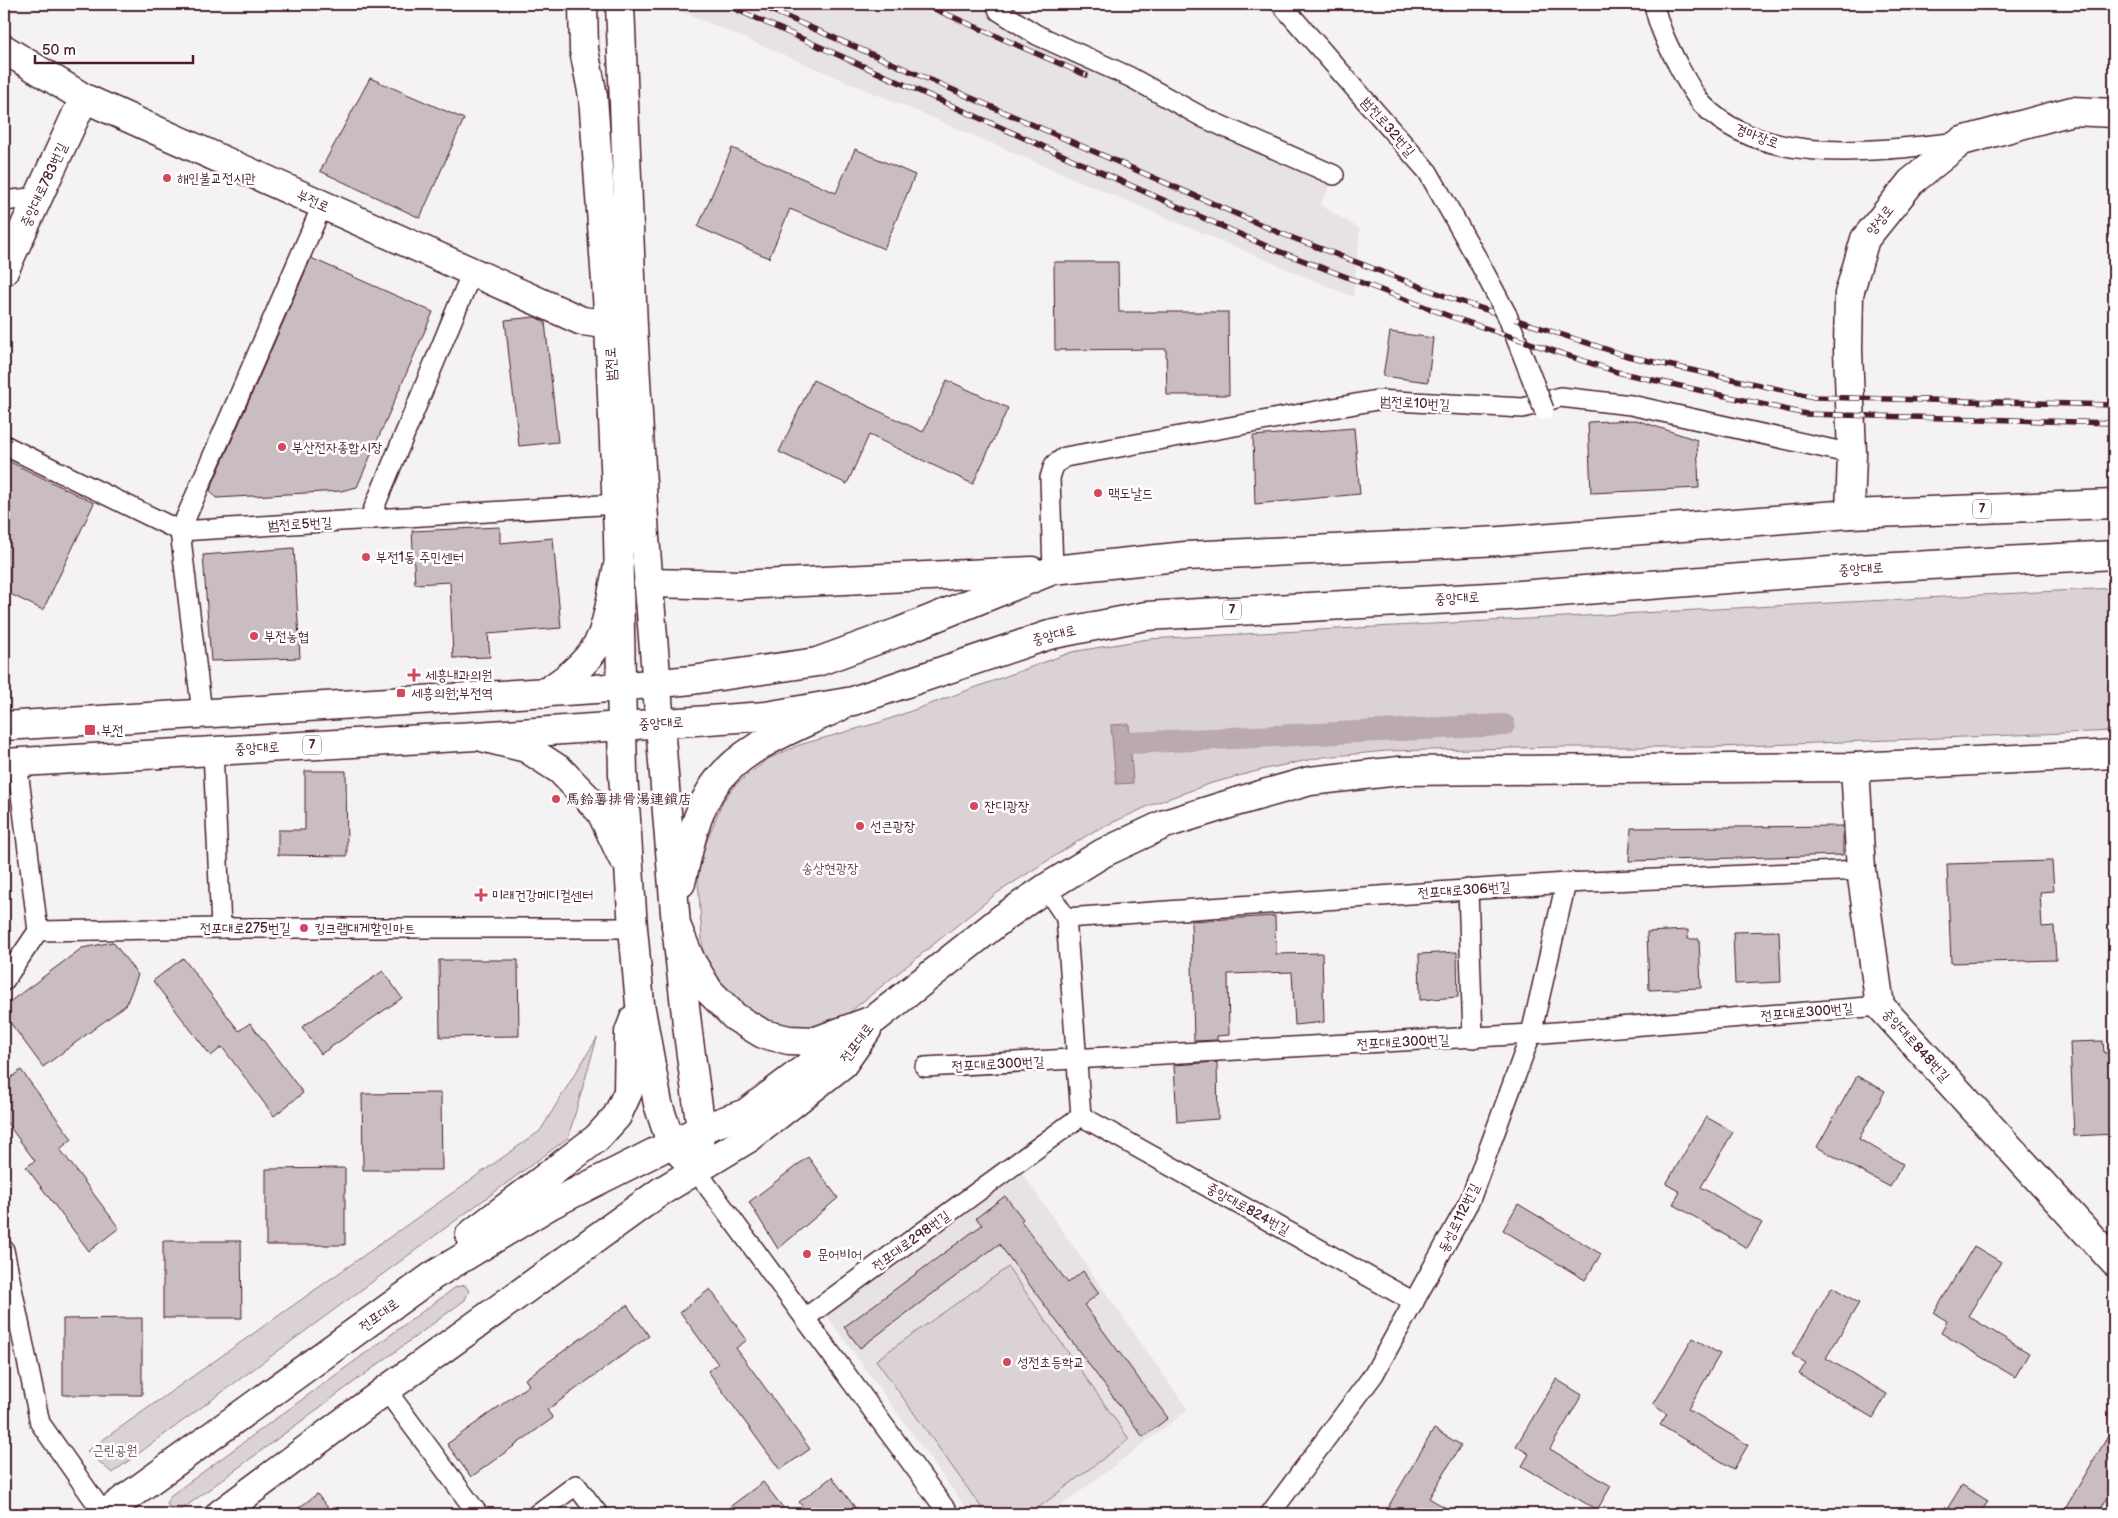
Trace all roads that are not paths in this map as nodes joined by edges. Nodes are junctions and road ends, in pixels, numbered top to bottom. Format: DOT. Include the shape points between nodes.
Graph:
graph roads {
  1 [pos="582,4"];
  2 [pos="620,4"];
  3 [pos="996,4"];
  4 [pos="1281,4"];
  5 [pos="1654,4"];
  6 [pos="4,49"];
  7 [pos="84,98"];
  8 [pos="2114,113"];
  9 [pos="1962,142"];
  10 [pos="1334,175"];
  11 [pos="38,197"];
  12 [pos="4,200"];
  13 [pos="322,206"];
  14 [pos="4,271"];
  15 [pos="472,272"];
  16 [pos="621,326"];
  17 [pos="1544,410"];
  18 [pos="4,445"];
  19 [pos="1852,454"];
  20 [pos="616,504"];
  21 [pos="2114,504"];
  22 [pos="1850,514"];
  23 [pos="369,520"];
  24 [pos="180,531"];
  25 [pos="2114,555"];
  26 [pos="619,562"];
  27 [pos="1053,570"];
  28 [pos="648,583"];
  29 [pos="658,683"];
  30 [pos="620,686"];
  31 [pos="545,693"];
  32 [pos="853,701"];
  33 [pos="202,713"];
  34 [pos="661,723"];
  35 [pos="4,726"];
  36 [pos="621,726"];
  37 [pos="476,736"];
  38 [pos="213,750"];
  39 [pos="2114,754"];
  40 [pos="10,762"];
  41 [pos="1855,767"];
  42 [pos="1861,870"];
  43 [pos="630,876"];
  44 [pos="1566,883"];
  45 [pos="1046,888"];
  46 [pos="1468,890"];
  47 [pos="676,915"];
  48 [pos="1066,918"];
  49 [pos="221,928"];
  50 [pos="633,928"];
  51 [pos="38,931"];
  52 [pos="4,981"];
  53 [pos="640,1004"];
  54 [pos="1880,1006"];
  55 [pos="875,1019"];
  56 [pos="1531,1034"];
  57 [pos="1473,1038"];
  58 [pos="1077,1060"];
  59 [pos="924,1067"];
  60 [pos="1081,1116"];
  61 [pos="701,1129"];
  62 [pos="671,1143"];
  63 [pos="695,1170"];
  64 [pos="4,1250"];
  65 [pos="2114,1262"];
  66 [pos="434,1275"];
  67 [pos="1414,1302"];
  68 [pos="805,1318"];
  69 [pos="386,1390"];
  70 [pos="104,1514"];
  71 [pos="220,1514"];
  72 [pos="478,1514"];
  73 [pos="537,1514"];
  74 [pos="598,1514"];
  75 [pos="949,1514"];
  76 [pos="1270,1514"];
  1 -- 16 [label="main road, 범전로" via="584,50 593,96"];
  2 -- 16 [label="main road, 범전로"];
  3 -- 10 [label="street" via="999,11 1037,35 1130,77 1204,118"];
  4 -- 17 [label="street, 범전로32번길, bridge" via="1428,172 1507,315"];
  5 -- 9 [label="street, 경마장로" via="1667,45 1696,96 1722,121 1746,133 1772,144 1806,149 1867,151"];
  6 -- 7 [label="main road, 부전로"];
  7 -- 11 [label="main road, 중앙대로783번길"];
  7 -- 13 [label="main road, 부전로"];
  8 -- 9 [label="main road, 양성로" via="2072,111"];
  9 -- 19 [label="main road, 양성로" via="1912,182 1865,239 1849,294"];
  11 -- 12 [label="street"];
  11 -- 14 [label="main road, 중앙대로783번길"];
  13 -- 15 [label="main road, 부전로"];
  13 -- 24 [label="street"];
  15 -- 16 [label="main road, 부전로" via="582,321"];
  15 -- 23 [label="street"];
  16 -- 20 [label="main road, 범전로"];
  16 -- 28 [label="main road, 범전로"];
  18 -- 24 [label="street, 범전로5번길"];
  19 -- 22 [label="main road, 양성로"];
  19 -- 27 [label="street, 범전로10번길" via="1631,405 1560,397 1523,408 1377,400 1065,456 1054,466 1050,478"];
  20 -- 23 [label="street, 범전로5번길"];
  20 -- 26 [label="main road, 범전로"];
  21 -- 22 [label="main road, 7"];
  22 -- 27 [label="main road, 7" via="1500,541 1186,556"];
  23 -- 24 [label="street, 범전로5번길"];
  24 -- 33 [label="street"];
  25 -- 32 [label="main road, 중앙대로 / 7" via="1847,570 1507,596 1146,616 1048,635"];
  26 -- 30 [label="main road, 범전로"];
  26 -- 31 [label="main road" via="601,636 586,660"];
  27 -- 28 [label="main road" via="740,585"];
  27 -- 29 [label="main road, 7" via="817,662"];
  28 -- 29 [label="main road, 범전로"];
  29 -- 30 [label="main road, 7"];
  29 -- 34 [label="main road, 범전로"];
  30 -- 31 [label="main road, 7"];
  30 -- 36 [label="main road, 범전로"];
  31 -- 33 [label="main road, 7"];
  32 -- 34 [label="main road, 중앙대로 / 7" via="766,716"];
  32 -- 47 [label="main road" via="756,746 710,791 698,819"];
  33 -- 35 [label="main road, 7"];
  34 -- 36 [label="main road, 중앙대로 / 7"];
  34 -- 47 [label="main road"];
  36 -- 37 [label="main road, 중앙대로 / 7"];
  36 -- 43 [label="main road"];
  37 -- 38 [label="main road, 중앙대로 / 7"];
  37 -- 43 [label="main road" via="526,748 560,770 601,812"];
  38 -- 40 [label="main road, 중앙대로 / 7"];
  38 -- 49 [label="street"];
  39 -- 41 [label="main road"];
  40 -- 51 [label="street"];
  41 -- 42 [label="main road, 중앙대로848번길"];
  41 -- 45 [label="main road" via="1399,770 1310,781 1165,824 1103,853"];
  42 -- 44 [label="street, 전포대로306번길"];
  42 -- 54 [label="main road, 중앙대로848번길"];
  43 -- 50 [label="main road"];
  44 -- 46 [label="street, 전포대로306번길"];
  44 -- 56 [label="street, 동성로112번길"];
  45 -- 48 [label="street"];
  45 -- 55 [label="main road" via="1004,917"];
  46 -- 48 [label="street, 전포대로306번길"];
  46 -- 57 [label="street"];
  47 -- 55 [label="main road" via="692,961 709,991 736,1017 763,1034 789,1040 816,1041"];
  47 -- 61 [label="main road"];
  48 -- 58 [label="street"];
  49 -- 50 [label="street, 전포대로275번길"];
  49 -- 51 [label="street, 전포대로275번길"];
  50 -- 53 [label="main road"];
  51 -- 52 [label="street"];
  53 -- 62 [label="main road" via="658,1104"];
  53 -- 66 [label="main road" via="629,1032 628,1092 617,1116 597,1138 471,1234"];
  54 -- 56 [label="street, 전포대로300번길"];
  54 -- 65 [label="main road, 중앙대로848번길"];
  55 -- 61 [label="main road, 전포대로" via="833,1046 746,1113"];
  55 -- 63 [label="main road, 전포대로" via="843,1064 749,1138"];
  56 -- 57 [label="street, 전포대로300번길"];
  56 -- 67 [label="street, 동성로112번길" via="1470,1200"];
  57 -- 58 [label="street, 전포대로300번길"];
  58 -- 59 [label="street, 전포대로300번길"];
  58 -- 60 [label="street"];
  60 -- 67 [label="street, 중앙대로824번길"];
  60 -- 68 [label="street, 전포대로298번길"];
  61 -- 62 [label="main road, 전포대로"];
  61 -- 63 [label="main road"];
  62 -- 63 [label="main road"];
  62 -- 66 [label="main road, 전포대로" via="550,1204"];
  63 -- 68 [label="street"];
  63 -- 69 [label="main road, 전포대로"];
  64 -- 70 [label="street" via="40,1423"];
  66 -- 70 [label="main road, 전포대로"];
  67 -- 76 [label="street, 동성로112번길" via="1374,1374"];
  68 -- 75 [label="street"];
  69 -- 71 [label="main road, 전포대로"];
  69 -- 72 [label="street"];
  73 -- 74 [label="street" via="576,1485"];
}
